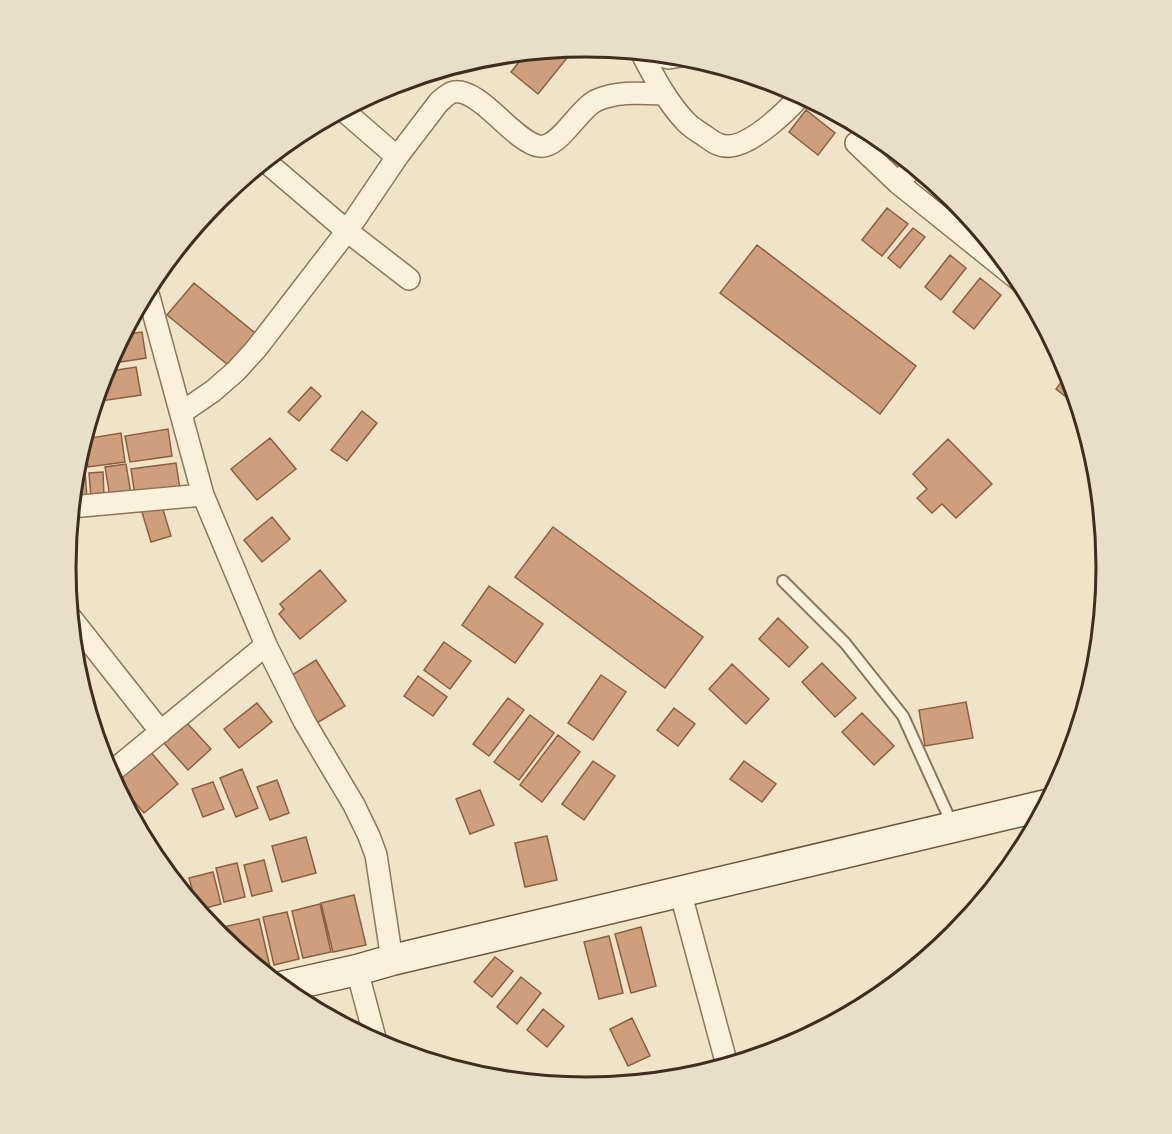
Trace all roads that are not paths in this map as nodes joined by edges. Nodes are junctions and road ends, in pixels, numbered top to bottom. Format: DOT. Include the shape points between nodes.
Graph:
graph roads {
  1 [pos="645,60"];
  2 [pos="663,94"];
  3 [pos="795,102"];
  4 [pos="349,116"];
  5 [pos="856,143"];
  6 [pos="397,157"];
  7 [pos="271,167"];
  8 [pos="908,172"];
  9 [pos="898,183"];
  10 [pos="347,231"];
  11 [pos="992,259"];
  12 [pos="409,279"];
  13 [pos="151,301"];
  14 [pos="181,413"];
  15 [pos="203,495"];
  16 [pos="79,506"];
  17 [pos="783,580"];
  18 [pos="80,630"];
  19 [pos="266,645"];
  20 [pos="161,732"];
  21 [pos="117,767"];
  22 [pos="1036,807"];
  23 [pos="953,826"];
  24 [pos="680,891"];
  25 [pos="392,960"];
  26 [pos="357,970"];
  27 [pos="293,984"];
  28 [pos="373,1030"];
  29 [pos="726,1058"];
  1 -- 2 [label="street"];
  2 -- 3 [label="street" via="687,123 717,144 731,146 764,129"];
  2 -- 6 [label="street" via="630,93 601,99 583,110 551,144 537,146 483,104 453,92 439,102"];
  4 -- 6 [label="street"];
  5 -- 9 [label="street"];
  6 -- 10 [label="street"];
  7 -- 10 [label="street"];
  8 -- 9 [label="street"];
  9 -- 11 [label="street"];
  10 -- 12 [label="street"];
  10 -- 14 [label="street" via="236,371"];
  13 -- 14 [label="street"];
  14 -- 15 [label="street"];
  15 -- 16 [label="street"];
  15 -- 19 [label="street"];
  17 -- 23 [label="lane" via="845,643 903,716"];
  18 -- 20 [label="street"];
  19 -- 20 [label="street"];
  19 -- 25 [label="street" via="369,836 376,855"];
  20 -- 21 [label="street"];
  22 -- 23 [label="street"];
  23 -- 24 [label="street"];
  24 -- 25 [label="street"];
  24 -- 29 [label="street"];
  25 -- 26 [label="street"];
  26 -- 27 [label="street"];
  26 -- 28 [label="street"];
}
